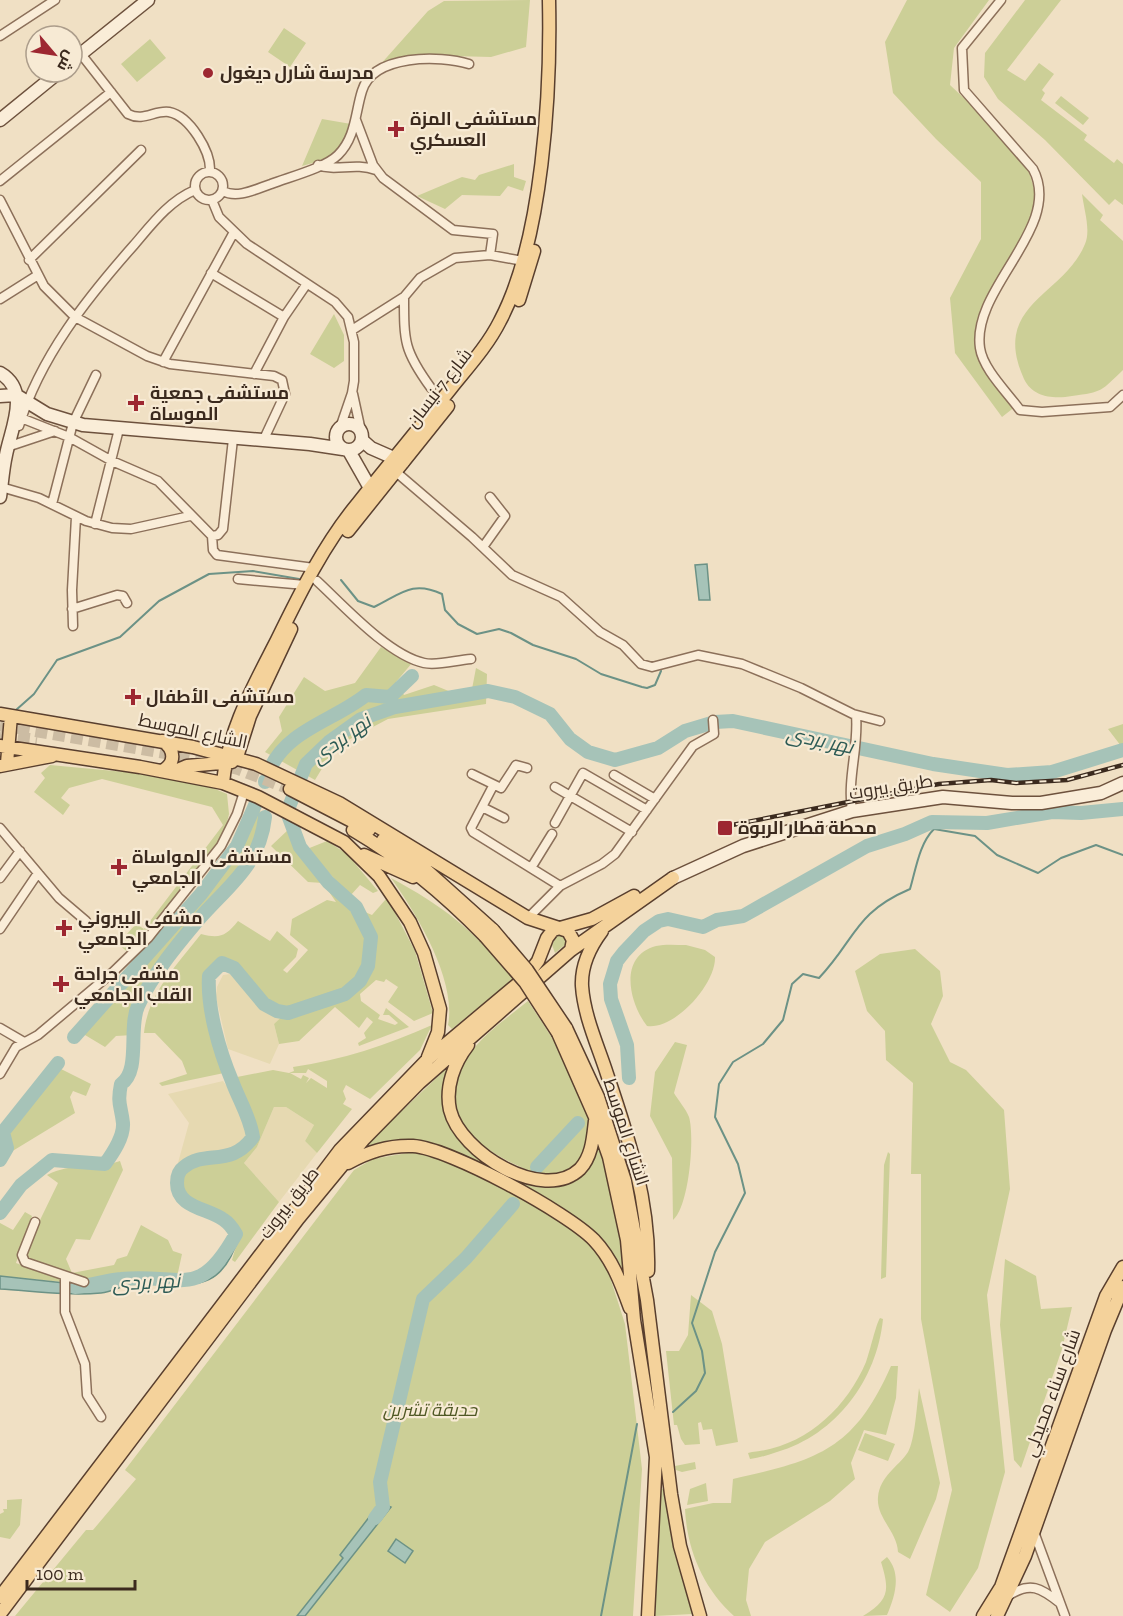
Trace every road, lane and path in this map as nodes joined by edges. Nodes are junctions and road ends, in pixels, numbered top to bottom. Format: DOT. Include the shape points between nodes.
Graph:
graph roads {
  1 [pos="55,0"];
  2 [pos="148,0"];
  3 [pos="549,0"];
  4 [pos="557,0"];
  5 [pos="1000,0"];
  6 [pos="44,3"];
  7 [pos="0,36"];
  8 [pos="84,51"];
  9 [pos="469,64"];
  10 [pos="84,65"];
  11 [pos="44,84"];
  12 [pos="111,92"];
  13 [pos="1,117"];
  14 [pos="356,120"];
  15 [pos="141,150"];
  16 [pos="318,165"];
  17 [pos="376,170"];
  18 [pos="210,171"];
  19 [pos="0,181"];
  20 [pos="195,190"];
  21 [pos="222,192"];
  22 [pos="0,200"];
  23 [pos="212,200"];
  24 [pos="234,232"];
  25 [pos="490,255"];
  26 [pos="28,260"];
  27 [pos="523,261"];
  28 [pos="211,273"];
  29 [pos="38,275"];
  30 [pos="306,285"];
  31 [pos="404,297"];
  32 [pos="0,298"];
  33 [pos="75,317"];
  34 [pos="284,317"];
  35 [pos="352,330"];
  36 [pos="163,362"];
  37 [pos="0,373"];
  38 [pos="254,374"];
  39 [pos="96,375"];
  40 [pos="431,388"];
  41 [pos="352,393"];
  42 [pos="1123,395"];
  43 [pos="0,396"];
  44 [pos="21,398"];
  45 [pos="21,418"];
  46 [pos="73,423"];
  47 [pos="119,429"];
  48 [pos="339,429"];
  49 [pos="55,431"];
  50 [pos="362,436"];
  51 [pos="69,437"];
  52 [pos="233,439"];
  53 [pos="263,441"];
  54 [pos="310,444"];
  55 [pos="13,445"];
  56 [pos="346,450"];
  57 [pos="112,461"];
  58 [pos="399,464"];
  59 [pos="3,472"];
  60 [pos="373,491"];
  61 [pos="1,492"];
  62 [pos="490,497"];
  63 [pos="52,504"];
  64 [pos="190,516"];
  65 [pos="76,517"];
  66 [pos="94,524"];
  67 [pos="212,536"];
  68 [pos="483,547"];
  69 [pos="312,578"];
  70 [pos="238,579"];
  71 [pos="127,603"];
  72 [pos="72,609"];
  73 [pos="74,626"];
  74 [pos="471,659"];
  75 [pos="5,715"];
  76 [pos="856,715"];
  77 [pos="712,720"];
  78 [pos="880,721"];
  79 [pos="163,741"];
  80 [pos="4,746"];
  81 [pos="63,755"];
  82 [pos="230,758"];
  83 [pos="3,765"];
  84 [pos="527,768"];
  85 [pos="167,772"];
  86 [pos="472,774"];
  87 [pos="614,775"];
  88 [pos="223,783"];
  89 [pos="1123,783"];
  90 [pos="493,786"];
  91 [pos="555,787"];
  92 [pos="244,792"];
  93 [pos="570,795"];
  94 [pos="655,800"];
  95 [pos="482,807"];
  96 [pos="647,810"];
  97 [pos="852,811"];
  98 [pos="504,818"];
  99 [pos="555,823"];
  100 [pos="0,828"];
  101 [pos="632,832"];
  102 [pos="552,834"];
  103 [pos="396,843"];
  104 [pos="354,850"];
  105 [pos="20,851"];
  106 [pos="531,868"];
  107 [pos="38,873"];
  108 [pos="0,878"];
  109 [pos="673,878"];
  110 [pos="430,885"];
  111 [pos="560,886"];
  112 [pos="528,918"];
  113 [pos="86,921"];
  114 [pos="607,923"];
  115 [pos="557,928"];
  116 [pos="0,929"];
  117 [pos="489,933"];
  118 [pos="571,950"];
  119 [pos="484,1024"];
  120 [pos="0,1028"];
  121 [pos="562,1031"];
  122 [pos="24,1042"];
  123 [pos="428,1059"];
  124 [pos="0,1074"];
  125 [pos="595,1117"];
  126 [pos="339,1168"];
  127 [pos="34,1222"];
  128 [pos="1123,1267"];
  129 [pos="65,1276"];
  130 [pos="84,1282"];
  131 [pos="1123,1287"];
  132 [pos="647,1299"];
  133 [pos="634,1320"];
  134 [pos="101,1417"];
  135 [pos="1034,1532"];
  136 [pos="695,1592"];
  137 [pos="1008,1596"];
  138 [pos="0,1597"];
  139 [pos="1061,1603"];
  140 [pos="0,1614"];
  141 [pos="648,1616"];
  142 [pos="700,1616"];
  143 [pos="710,1616"];
  144 [pos="983,1616"];
  145 [pos="997,1616"];
  146 [pos="1065,1616"];
  1 -- 6 [label="street"];
  2 -- 8 [label="street"];
  3 -- 27 [label="main road, شارع 7 نيسان" via="545,114"];
  4 -- 58 [label="main road, شارع 7 نيسان" via="554,115 530,270 498,339"];
  5 -- 42 [label="street" via="962,48 964,90 1041,183 1040,203 981,324 983,358 1020,410 1110,407"];
  6 -- 7 [label="street"];
  9 -- 14 [label="street" via="420,58 383,69 364,86"];
  10 -- 12 [label="street"];
  11 -- 13 [label="street"];
  12 -- 18 [label="street" via="136,117 166,112 178,117 203,143"];
  12 -- 19 [label="street"];
  14 -- 16 [label="street" via="344,148 334,159"];
  14 -- 17 [label="street"];
  15 -- 26 [label="street"];
  16 -- 17 [label="street" via="355,165"];
  16 -- 21 [label="street" via="238,194"];
  17 -- 25 [label="street" via="453,230 493,234"];
  18 -- 20 [label="street" via="198,177"];
  18 -- 21 [label="street" via="223,180"];
  20 -- 23 [label="street" via="203,199"];
  20 -- 33 [label="street" via="169,206"];
  21 -- 23 [label="street"];
  22 -- 26 [label="street"];
  23 -- 24 [label="street" via="219,217"];
  24 -- 28 [label="street"];
  24 -- 30 [label="street"];
  25 -- 27 [label="street"];
  25 -- 31 [label="street" via="455,258 420,278"];
  26 -- 29 [label="street"];
  27 -- 58 [label="main road, شارع 7 نيسان" via="512,296 493,334"];
  28 -- 34 [label="street"];
  28 -- 36 [label="street"];
  29 -- 32 [label="street"];
  29 -- 33 [label="street" via="52,296"];
  30 -- 34 [label="street"];
  30 -- 35 [label="street" via="340,306"];
  31 -- 35 [label="street"];
  31 -- 40 [label="street" via="407,352"];
  33 -- 36 [label="street"];
  33 -- 44 [label="street"];
  34 -- 38 [label="street"];
  35 -- 41 [label="street"];
  36 -- 38 [label="street" via="184,368"];
  37 -- 44 [label="street"];
  38 -- 53 [label="street" via="277,376 286,388"];
  39 -- 46 [label="street"];
  41 -- 48 [label="street"];
  41 -- 50 [label="street"];
  43 -- 44 [label="street"];
  44 -- 45 [label="street"];
  44 -- 46 [label="street" via="47,414"];
  44 -- 59 [label="street"];
  45 -- 49 [label="street"];
  45 -- 55 [label="street"];
  46 -- 47 [label="street"];
  46 -- 51 [label="street"];
  47 -- 52 [label="street"];
  47 -- 57 [label="street"];
  48 -- 50 [label="street" via="351,424"];
  48 -- 54 [label="street"];
  48 -- 56 [label="street" via="336,441"];
  49 -- 51 [label="street"];
  49 -- 55 [label="street"];
  50 -- 56 [label="street" via="358,448"];
  50 -- 58 [label="street" via="371,448"];
  51 -- 57 [label="street"];
  51 -- 63 [label="street"];
  52 -- 53 [label="street"];
  52 -- 67 [label="street" via="223,529"];
  53 -- 54 [label="street"];
  54 -- 56 [label="street"];
  55 -- 59 [label="street"];
  56 -- 60 [label="street"];
  57 -- 64 [label="street" via="163,484"];
  57 -- 66 [label="street"];
  58 -- 60 [label="main road, شارع 7 نيسان"];
  58 -- 68 [label="street"];
  59 -- 61 [label="street"];
  60 -- 69 [label="main road, شارع 7 نيسان" via="342,524"];
  61 -- 63 [label="street"];
  62 -- 68 [label="street" via="505,516"];
  63 -- 65 [label="street"];
  64 -- 66 [label="street" via="131,529"];
  64 -- 67 [label="street"];
  65 -- 66 [label="street"];
  65 -- 72 [label="street"];
  67 -- 69 [label="street" via="213,550 218,555"];
  68 -- 76 [label="street" via="512,575 561,597 646,666 698,655 742,664"];
  69 -- 70 [label="street"];
  69 -- 74 [label="street" via="384,640 416,660 430,663"];
  69 -- 82 [label="main road, شارع 7 نيسان" via="241,711"];
  71 -- 72 [label="street" via="117,595"];
  72 -- 73 [label="street"];
  75 -- 79 [label="main road, الشارع الموسط"];
  75 -- 80 [label="main road"];
  76 -- 78 [label="street"];
  76 -- 97 [label="street" via="849,781"];
  77 -- 94 [label="street" via="714,734 693,746"];
  79 -- 82 [label="main road, الشارع الموسط"];
  79 -- 85 [label="main road" via="173,757"];
  80 -- 81 [label="main road"];
  80 -- 83 [label="main road"];
  81 -- 83 [label="main road"];
  81 -- 85 [label="main road"];
  82 -- 85 [label="main road"];
  82 -- 88 [label="main road, شارع 7 نيسان"];
  82 -- 103 [label="main road, الشارع الموسط" via="339,803"];
  84 -- 90 [label="street" via="516,765 502,787"];
  85 -- 88 [label="main road"];
  86 -- 90 [label="street"];
  87 -- 94 [label="street"];
  88 -- 92 [label="main road"];
  89 -- 97 [label="street, طريق بيروت" via="1101,793 1041,803 943,796"];
  90 -- 95 [label="street"];
  91 -- 93 [label="street"];
  92 -- 104 [label="main road" via="333,835"];
  92 -- 122 [label="street" via="221,846 148,938 38,1035"];
  93 -- 96 [label="street" via="583,773"];
  93 -- 99 [label="street"];
  93 -- 101 [label="street"];
  94 -- 96 [label="street"];
  95 -- 98 [label="street"];
  95 -- 106 [label="street" via="471,828 473,832"];
  96 -- 101 [label="street"];
  97 -- 109 [label="street, طريق بيروت" via="769,836"];
  100 -- 105 [label="street"];
  101 -- 111 [label="street" via="610,859"];
  102 -- 106 [label="street"];
  103 -- 110 [label="main road, الشارع الموسط" via="342,814 289,793 361,835"];
  103 -- 112 [label="main road, الشارع الموسط"];
  103 -- 117 [label="main road, الشارع الموسط"];
  104 -- 110 [label="main road"];
  104 -- 123 [label="main road" via="379,876 410,922 430,969 440,1017"];
  105 -- 107 [label="street"];
  105 -- 108 [label="street"];
  106 -- 111 [label="street"];
  107 -- 113 [label="street"];
  107 -- 116 [label="street"];
  109 -- 114 [label="main road, طريق بيروت"];
  109 -- 115 [label="main road, طريق بيروت" via="592,919"];
  110 -- 117 [label="main road, الشارع الموسط"];
  111 -- 112 [label="street"];
  112 -- 115 [label="main road, الشارع الموسط"];
  114 -- 118 [label="main road, طريق بيروت"];
  114 -- 132 [label="main road" via="586,957 582,985 641,1185 648,1258"];
  115 -- 118 [label="main road" via="571,935"];
  115 -- 123 [label="main road, طريق بيروت" via="550,933 538,962 526,977"];
  117 -- 121 [label="main road, الشارع الموسط, bridge" via="527,970"];
  118 -- 119 [label="main road, طريق بيروت"];
  119 -- 125 [label="main road" via="455,1065 449,1094 454,1120 480,1152 522,1176 557,1181 580,1168 588,1157"];
  119 -- 126 [label="main road, طريق بيروت" via="419,1083"];
  120 -- 122 [label="street"];
  121 -- 125 [label="main road, الشارع الموسط"];
  121 -- 132 [label="main road, الشارع الموسط" via="598,1097 610,1132 625,1181"];
  122 -- 124 [label="street" via="13,1050"];
  123 -- 138 [label="main road, طريق بيروت" via="340,1150"];
  125 -- 133 [label="main road, الشارع الموسط" via="619,1196 632,1272"];
  126 -- 133 [label="main road" via="364,1154 389,1147 416,1146 464,1163 557,1212 594,1240 617,1273"];
  126 -- 140 [label="main road, طريق بيروت"];
  127 -- 129 [label="street" via="23,1258 28,1264"];
  128 -- 144 [label="main road, شارع سناء محيدلي" via="1106,1296 1001,1587"];
  129 -- 130 [label="street"];
  129 -- 134 [label="street" via="65,1312 85,1364 87,1395"];
  131 -- 135 [label="main road, شارع سناء محيدلي"];
  132 -- 136 [label="main road, الشارع الموسط" via="671,1494 680,1546"];
  133 -- 141 [label="main road, الشارع الموسط" via="656,1456"];
  135 -- 137 [label="main road, شارع سناء محيدلي"];
  135 -- 139 [label="street"];
  136 -- 142 [label="main road, الشارع الموسط"];
  136 -- 143 [label="main road"];
  137 -- 139 [label="street" via="1025,1587 1037,1587"];
  137 -- 145 [label="main road, شارع سناء محيدلي"];
  139 -- 146 [label="street"];
}
